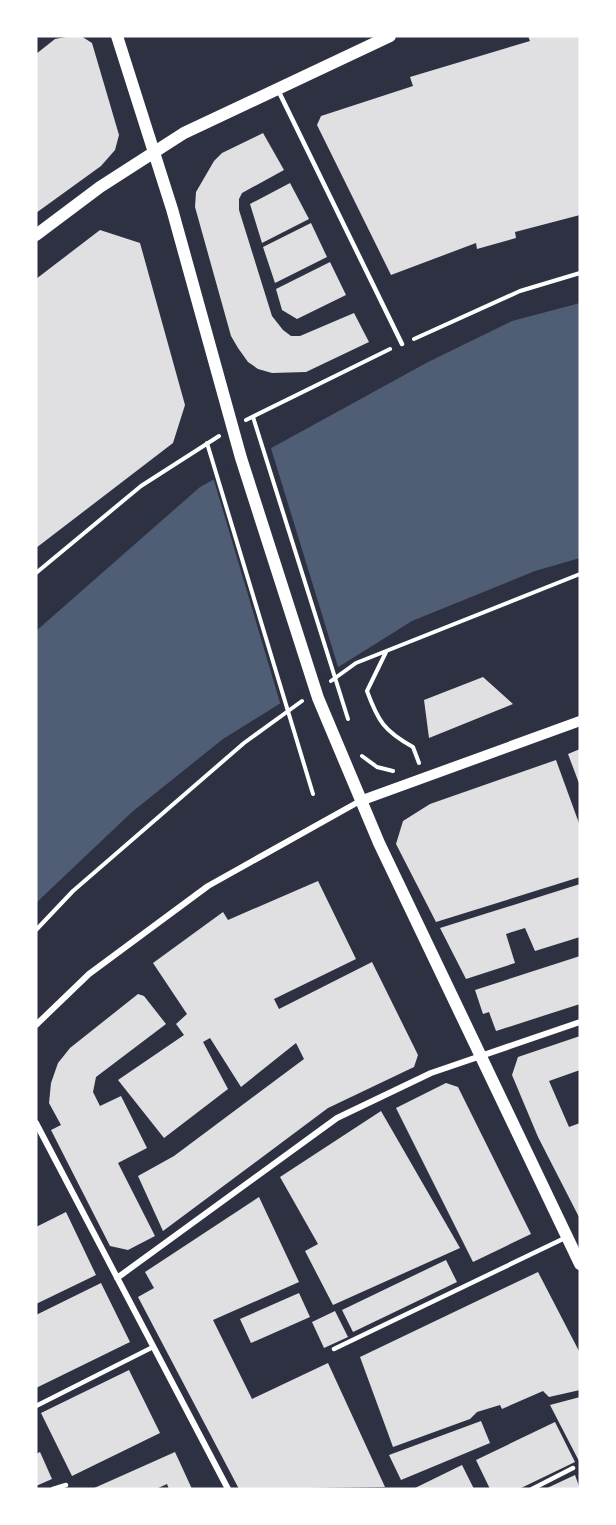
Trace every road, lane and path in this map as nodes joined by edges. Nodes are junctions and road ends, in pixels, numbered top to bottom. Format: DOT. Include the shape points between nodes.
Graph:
graph roads {
  1 [pos="117,36"];
  2 [pos="390,36"];
  3 [pos="277,88"];
  4 [pos="154,151"];
  5 [pos="36,235"];
  6 [pos="580,273"];
  7 [pos="402,344"];
  8 [pos="253,417"];
  9 [pos="232,427"];
  10 [pos="207,443"];
  11 [pos="36,573"];
  12 [pos="580,574"];
  13 [pos="387,651"];
  14 [pos="328,683"];
  15 [pos="314,697"];
  16 [pos="348,720"];
  17 [pos="580,721"];
  18 [pos="359,754"];
  19 [pos="411,769"];
  20 [pos="402,774"];
  21 [pos="313,794"];
  22 [pos="360,801"];
  23 [pos="36,930"];
  24 [pos="580,1022"];
  25 [pos="36,1025"];
  26 [pos="479,1056"];
  27 [pos="36,1123"];
  28 [pos="568,1237"];
  29 [pos="580,1264"];
  30 [pos="117,1278"];
  31 [pos="153,1347"];
  32 [pos="334,1349"];
  33 [pos="36,1406"];
  34 [pos="573,1468"];
  35 [pos="66,1485"];
  36 [pos="53,1489"];
  37 [pos="228,1489"];
  38 [pos="532,1489"];
  1 -- 4 [label="main road"];
  2 -- 3 [label="main road"];
  3 -- 4 [label="main road"];
  3 -- 7 [label="lane"];
  4 -- 5 [label="main road"];
  4 -- 9 [label="main road"];
  6 -- 7 [label="path" via="519,291"];
  7 -- 8 [label="path"];
  8 -- 9 [label="path"];
  8 -- 16 [label="path"];
  9 -- 10 [label="path"];
  9 -- 15 [label="main road"];
  10 -- 11 [label="path" via="141,486"];
  10 -- 21 [label="path"];
  12 -- 13 [label="path"];
  13 -- 14 [label="path" via="356,663"];
  13 -- 19 [label="path" via="367,691 388,733 413,747 420,765"];
  15 -- 22 [label="main road"];
  15 -- 23 [label="path" via="244,743 73,891"];
  17 -- 22 [label="street"];
  18 -- 20 [label="path" via="377,767"];
  22 -- 25 [label="street" via="208,886 89,974"];
  22 -- 26 [label="main road"];
  24 -- 26 [label="street"];
  26 -- 28 [label="main road"];
  26 -- 30 [label="street" via="430,1073 337,1118"];
  27 -- 30 [label="street"];
  28 -- 29 [label="main road"];
  28 -- 32 [label="lane"];
  30 -- 31 [label="street"];
  31 -- 33 [label="lane"];
  31 -- 37 [label="street"];
  34 -- 38 [label="lane"];
  35 -- 36 [label="lane"];
}
